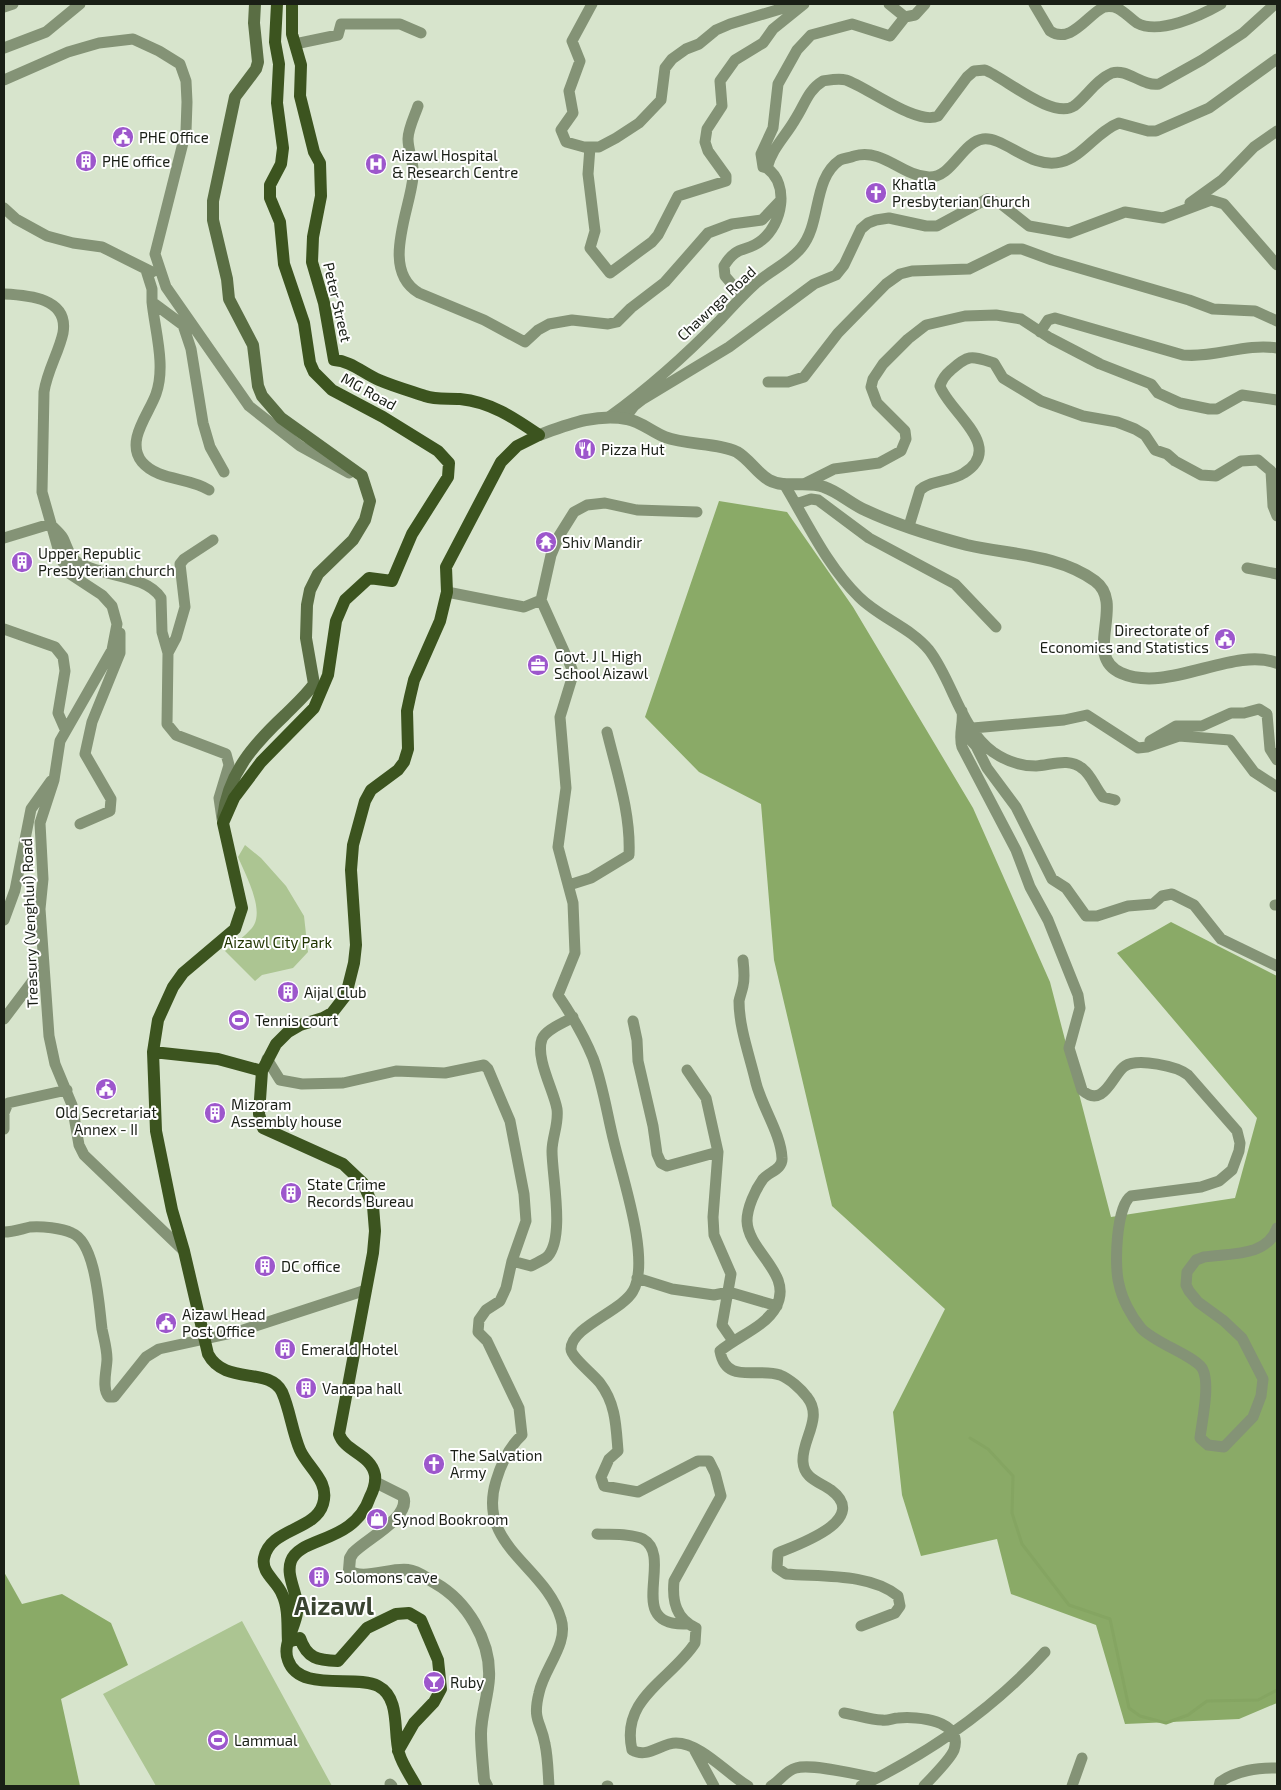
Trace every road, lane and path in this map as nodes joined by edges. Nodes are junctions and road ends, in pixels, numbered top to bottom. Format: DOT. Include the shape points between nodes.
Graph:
graph roads {
  1 [pos="13,4"];
  2 [pos="80,4"];
  3 [pos="255,4"];
  4 [pos="277,4"];
  5 [pos="292,4"];
  6 [pos="592,4"];
  7 [pos="797,4"];
  8 [pos="804,4"];
  9 [pos="889,4"];
  10 [pos="925,4"];
  11 [pos="1034,4"];
  12 [pos="1220,4"];
  13 [pos="1275,4"];
  14 [pos="4,6"];
  15 [pos="905,18"];
  16 [pos="421,33"];
  17 [pos="294,44"];
  18 [pos="4,48"];
  19 [pos="1277,59"];
  20 [pos="4,80"];
  21 [pos="418,106"];
  22 [pos="1277,131"];
  23 [pos="590,147"];
  24 [pos="767,168"];
  25 [pos="781,200"];
  26 [pos="4,208"];
  27 [pos="1175,214"];
  28 [pos="1277,265"];
  29 [pos="146,270"];
  30 [pos="161,274"];
  31 [pos="4,294"];
  32 [pos="742,296"];
  33 [pos="152,302"];
  34 [pos="1277,321"];
  35 [pos="1040,332"];
  36 [pos="1277,348"];
  37 [pos="768,382"];
  38 [pos="1277,400"];
  39 [pos="609,417"];
  40 [pos="625,418"];
  41 [pos="539,435"];
  42 [pos="224,472"];
  43 [pos="806,483"];
  44 [pos="784,484"];
  45 [pos="366,485"];
  46 [pos="209,490"];
  47 [pos="796,504"];
  48 [pos="697,512"];
  49 [pos="1277,516"];
  50 [pos="50,524"];
  51 [pos="909,526"];
  52 [pos="4,538"];
  53 [pos="213,540"];
  54 [pos="1247,568"];
  55 [pos="1277,574"];
  56 [pos="447,592"];
  57 [pos="540,600"];
  58 [pos="116,624"];
  59 [pos="996,626"];
  60 [pos="4,629"];
  61 [pos="168,654"];
  62 [pos="1277,663"];
  63 [pos="962,710"];
  64 [pos="974,728"];
  65 [pos="65,729"];
  66 [pos="962,731"];
  67 [pos="607,732"];
  68 [pos="1138,748"];
  69 [pos="1277,760"];
  70 [pos="55,776"];
  71 [pos="1277,787"];
  72 [pos="1116,800"];
  73 [pos="223,823"];
  74 [pos="80,824"];
  75 [pos="569,885"];
  76 [pos="4,920"];
  77 [pos="743,960"];
  78 [pos="44,966"];
  79 [pos="1277,966"];
  80 [pos="573,1017"];
  81 [pos="4,1019"];
  82 [pos="633,1021"];
  83 [pos="153,1052"];
  84 [pos="265,1065"];
  85 [pos="687,1070"];
  86 [pos="67,1090"];
  87 [pos="4,1129"];
  88 [pos="718,1152"];
  89 [pos="1277,1228"];
  90 [pos="4,1232"];
  91 [pos="184,1251"];
  92 [pos="512,1260"];
  93 [pos="637,1278"];
  94 [pos="366,1290"];
  95 [pos="729,1292"];
  96 [pos="777,1306"];
  97 [pos="204,1340"];
  98 [pos="733,1341"];
  99 [pos="375,1482"];
  100 [pos="597,1534"];
  101 [pos="687,1624"];
  102 [pos="861,1626"];
  103 [pos="288,1642"];
  104 [pos="1046,1652"];
  105 [pos="844,1713"];
  106 [pos="952,1731"];
  107 [pos="693,1748"];
  108 [pos="398,1752"];
  109 [pos="1082,1758"];
  110 [pos="1277,1768"];
  111 [pos="877,1778"];
  112 [pos="416,1786"];
  113 [pos="487,1786"];
  114 [pos="549,1786"];
  115 [pos="714,1786"];
  116 [pos="748,1786"];
  117 [pos="771,1786"];
  118 [pos="860,1786"];
  119 [pos="924,1786"];
  120 [pos="1072,1786"];
  121 [pos="1219,1786"];
  1 -- 14 [label="street"];
  2 -- 18 [label="street" via="46,32"];
  3 -- 45 [label="main road" via="258,62 256,70 235,97 213,201 213,220 229,299 253,345 262,396 281,418 362,476"];
  4 -- 73 [label="main road, MG Road" via="277,103 283,148 281,164 270,184 270,198 280,222 284,264 304,322 310,363 314,372 332,390 438,451 449,463 450,471 412,534 392,581 369,578 345,600 336,621 328,675 314,708 261,762 234,798"];
  5 -- 17 [label="main road, Peter Street"];
  6 -- 23 [label="street" via="572,41 580,65 569,91 573,113 561,130 566,142"];
  7 -- 23 [label="street" via="730,24 686,49 668,64 662,96 639,123 610,142"];
  8 -- 23 [label="street" via="773,29 763,43 735,60 720,81 722,106 707,129 705,142 726,181 678,196 652,242 610,273 590,248 595,231 588,174"];
  9 -- 15 [label="street"];
  10 -- 15 [label="street" via="915,15"];
  11 -- 12 [label="street" via="1050,31 1062,34 1077,28 1104,7 1118,7 1138,23 1158,28"];
  13 -- 24 [label="street" via="1243,32 1159,84 1152,85 1121,73 1111,73 1066,109 1034,98 985,70 971,74 938,116 931,118 895,106 846,80 823,81 806,98 796,119 770,156"];
  15 -- 24 [label="street" via="890,36 852,24 811,35 778,84 776,116 761,154 763,167"];
  16 -- 17 [label="street" via="400,24 341,24 338,35"];
  17 -- 41 [label="main road, Peter Street" via="302,65 302,105 320,163 321,196 313,236 312,262 324,302 334,360 347,361 380,380 427,397 485,404 506,413"];
  19 -- 32 [label="street, Chawnga Road" via="1198,114 1152,132 1119,122 1075,156 1059,163 1030,159 983,139 935,176 918,175 876,156 858,155 842,159 831,168 823,182 814,224 802,248"];
  20 -- 30 [label="street" via="68,52 99,43 133,39 180,64 186,81 186,131 155,254"];
  21 -- 25 [label="street" via="407,138 414,175 399,242 401,272 419,293 484,320 525,342 538,330 557,323 572,320 617,322 669,278 708,233 732,224 762,220"];
  22 -- 27 [label="street" via="1254,147 1222,180"];
  24 -- 25 [label="street" via="778,182"];
  25 -- 32 [label="street" via="775,225 766,236 754,245 737,250 724,266 725,276"];
  26 -- 29 [label="street" via="22,223 48,236 73,244 102,247"];
  27 -- 28 [label="street" via="1205,201 1220,202"];
  27 -- 40 [label="street" via="1158,218 1125,212 1075,232 1063,232 1029,226 1001,204 986,199 937,226 889,218 876,220 861,229 844,265 836,274 814,284 729,346 643,399"];
  29 -- 30 [label="street"];
  29 -- 33 [label="street"];
  30 -- 45 [label="street" via="166,287 249,406 300,446"];
  31 -- 50 [label="street" via="28,295 48,301 62,322 62,334 44,392 42,492"];
  32 -- 39 [label="street, Chawnga Road" via="654,382"];
  33 -- 42 [label="street" via="183,326 191,349 203,423 210,447"];
  33 -- 46 [label="street" via="159,371 156,393 137,436 136,448 142,461 155,472 200,484"];
  34 -- 37 [label="street" via="1255,311 1207,308 1022,249 1010,249 969,269 900,274 838,333 804,377 788,382"];
  35 -- 36 [label="street" via="1048,320 1055,318 1183,355 1202,357 1248,347"];
  35 -- 38 [label="street" via="1100,364 1151,384 1158,393 1180,403 1217,409 1242,395"];
  35 -- 43 [label="street" via="1021,319 996,315 965,316 926,325 877,371 871,387 877,404 905,431 906,439 901,451 879,463 834,469"];
  39 -- 40 [label="street"];
  39 -- 41 [label="street" via="575,422"];
  40 -- 44 [label="street" via="668,438 736,452 770,481"];
  41 -- 56 [label="main road" via="517,446 501,462 446,567"];
  43 -- 44 [label="street"];
  43 -- 51 [label="street" via="824,486 867,511"];
  44 -- 47 [label="street"];
  45 -- 73 [label="main road" via="370,501 364,520 353,540 318,574 310,590 306,638 314,684 262,737 237,770 228,789"];
  47 -- 59 [label="street" via="818,500 869,538 955,584"];
  47 -- 63 [label="street" via="820,545 859,597 928,650"];
  48 -- 57 [label="street" via="637,510 606,503 587,505 574,512 551,555"];
  49 -- 51 [label="street" via="1273,506 1271,471 1258,460 1241,461 1216,476 1202,475 1155,450 1145,435 1135,429 1046,403 1003,378 994,363 969,358 961,359 945,375 940,386 976,435 977,459 970,470 958,477 924,487"];
  50 -- 52 [label="street"];
  50 -- 58 [label="street" via="66,570 102,595 112,606"];
  50 -- 61 [label="street" via="77,562 155,590 161,598 162,632"];
  51 -- 62 [label="street" via="967,544 1027,554 1095,581 1107,596 1105,657 1119,672 1144,678 1246,660"];
  53 -- 61 [label="street" via="180,564 185,607"];
  54 -- 55 [label="street"];
  56 -- 57 [label="street" via="524,607"];
  56 -- 84 [label="main road" via="440,621 414,680 407,711 408,750 404,762 371,790 359,820 351,870 356,945 346,995 332,1013 288,1032 276,1044"];
  57 -- 75 [label="street" via="572,669 560,717 566,788 558,847"];
  58 -- 65 [label="street, Treasury (Venghlui) Road" via="112,650"];
  58 -- 74 [label="street" via="121,640 120,653 92,722 85,754 113,805 110,811"];
  60 -- 65 [label="street" via="55,648 63,657 65,671 58,714"];
  61 -- 73 [label="street" via="165,712 169,728 176,735 221,751 228,759 219,798"];
  63 -- 64 [label="street"];
  63 -- 66 [label="street"];
  64 -- 68 [label="street" via="1064,720 1087,714"];
  64 -- 72 [label="street" via="988,748 1016,764 1038,766 1067,762 1078,766 1087,773 1103,797"];
  65 -- 70 [label="street, Treasury (Venghlui) Road" via="58,748"];
  66 -- 79 [label="street" via="976,746 987,768 1016,807 1052,880 1066,888 1086,916 1153,904 1162,896 1172,894 1194,905 1221,939"];
  66 -- 89 [label="street" via="962,747 1016,850 1078,995 1080,1008 1069,1048 1082,1090 1088,1094 1103,1093 1123,1067 1133,1063 1180,1069 1234,1125 1240,1137 1237,1156 1226,1177 1200,1187 1131,1196 1124,1206 1119,1228 1117,1275 1134,1318 1151,1337 1203,1367 1200,1438 1208,1445 1224,1447 1253,1417 1261,1396 1263,1378 1242,1338 1193,1297 1186,1285 1187,1272 1196,1260 1204,1257 1257,1251 1273,1238"];
  67 -- 75 [label="street" via="630,834 629,855 591,878"];
  68 -- 69 [label="street" via="1176,726 1202,726 1231,712 1260,709 1267,714 1270,749"];
  68 -- 71 [label="street" via="1179,736 1230,740 1254,772"];
  70 -- 76 [label="street" via="30,809 15,890"];
  70 -- 78 [label="street, Treasury (Venghlui) Road" via="40,829"];
  73 -- 83 [label="main road" via="242,908 235,930 183,973 173,987 158,1020"];
  75 -- 80 [label="street" via="575,953 558,995"];
  77 -- 96 [label="street" via="740,1012 757,1087 783,1160 779,1168 764,1178 752,1200 747,1221 752,1240 775,1272 780,1290"];
  78 -- 81 [label="street"];
  78 -- 86 [label="street, Treasury (Venghlui) Road" via="51,1051"];
  80 -- 92 [label="street" via="546,1033 541,1047 544,1070 557,1111 552,1150 557,1202 552,1248 547,1257 531,1266"];
  80 -- 93 [label="street" via="602,1088 636,1236"];
  82 -- 88 [label="street" via="638,1040 638,1061 661,1163 667,1166"];
  83 -- 84 [label="main road"];
  83 -- 91 [label="main road" via="156,1131"];
  84 -- 92 [label="street" via="280,1080 302,1084 356,1081 396,1071 445,1073 479,1064 486,1066 509,1114 524,1194 526,1221"];
  84 -- 94 [label="main road" via="259,1114 263,1128 343,1164 356,1175 369,1194 375,1231"];
  85 -- 88 [label="street" via="706,1098"];
  86 -- 87 [label="street" via="8,1103"];
  86 -- 91 [label="street, Treasury (Venghlui) Road" via="84,1155"];
  88 -- 95 [label="street" via="713,1217 716,1241 731,1274"];
  90 -- 97 [label="street" via="31,1227 61,1230 74,1233 85,1245 92,1260 100,1301 107,1351 105,1388 109,1397 114,1397 152,1353"];
  91 -- 97 [label="main road"];
  92 -- 114 [label="street" via="500,1301 482,1315 478,1332 487,1342 519,1408 522,1435 513,1443 493,1490 491,1510 496,1528 547,1592 561,1618 563,1637 544,1674 535,1716 545,1743"];
  93 -- 95 [label="street" via="672,1289 714,1295"];
  93 -- 101 [label="street" via="634,1290 625,1300 574,1337 571,1349 573,1356 600,1383 615,1412 618,1452 609,1459 601,1477 604,1486 638,1492 698,1461 709,1461 715,1473 721,1496 674,1581 677,1612"];
  94 -- 97 [label="street"];
  94 -- 99 [label="main road" via="339,1434 372,1466"];
  95 -- 96 [label="street"];
  95 -- 98 [label="street" via="722,1325"];
  96 -- 98 [label="street" via="765,1321"];
  97 -- 103 [label="main road" via="212,1361 220,1369 268,1380 278,1386 300,1451 322,1483 324,1497 320,1511 278,1539 263,1559 266,1572 285,1599"];
  98 -- 102 [label="street" via="720,1351 722,1363 730,1370 780,1375 808,1398 814,1411 803,1464 808,1476 840,1500 842,1511 838,1521 825,1532 778,1553 777,1568 786,1574 859,1579 881,1585 898,1596 900,1606 894,1612"];
  99 -- 103 [label="main road" via="359,1520 304,1548 292,1559 290,1572 298,1612"];
  99 -- 113 [label="street" via="403,1496 405,1505 400,1514 353,1553 349,1570 358,1575 405,1569 417,1572 452,1594 472,1619 483,1641 489,1664 481,1735"];
  100 -- 101 [label="street" via="643,1540 650,1546 654,1606 666,1622"];
  101 -- 107 [label="street" via="696,1628 696,1643 636,1708 630,1743 638,1754 676,1743"];
  103 -- 108 [label="main road" via="286,1654 290,1664 304,1675 318,1680 372,1684 385,1692 394,1710"];
  103 -- 108 [label="main road" via="300,1638 304,1649 318,1660 338,1662 367,1628 396,1614 409,1612 421,1620 438,1660 441,1689 434,1702 414,1723"];
  104 -- 106 [label="street" via="1018,1682"];
  105 -- 106 [label="street" via="883,1721 898,1718 930,1721 941,1723"];
  106 -- 111 [label="street"];
  106 -- 119 [label="street" via="954,1752"];
  107 -- 115 [label="street"];
  107 -- 116 [label="street"];
  108 -- 112 [label="main road"];
  109 -- 120 [label="street"];
  110 -- 121 [label="street" via="1244,1771 1226,1778"];
  111 -- 117 [label="street" via="810,1767 786,1772"];
  111 -- 118 [label="street"];
}
